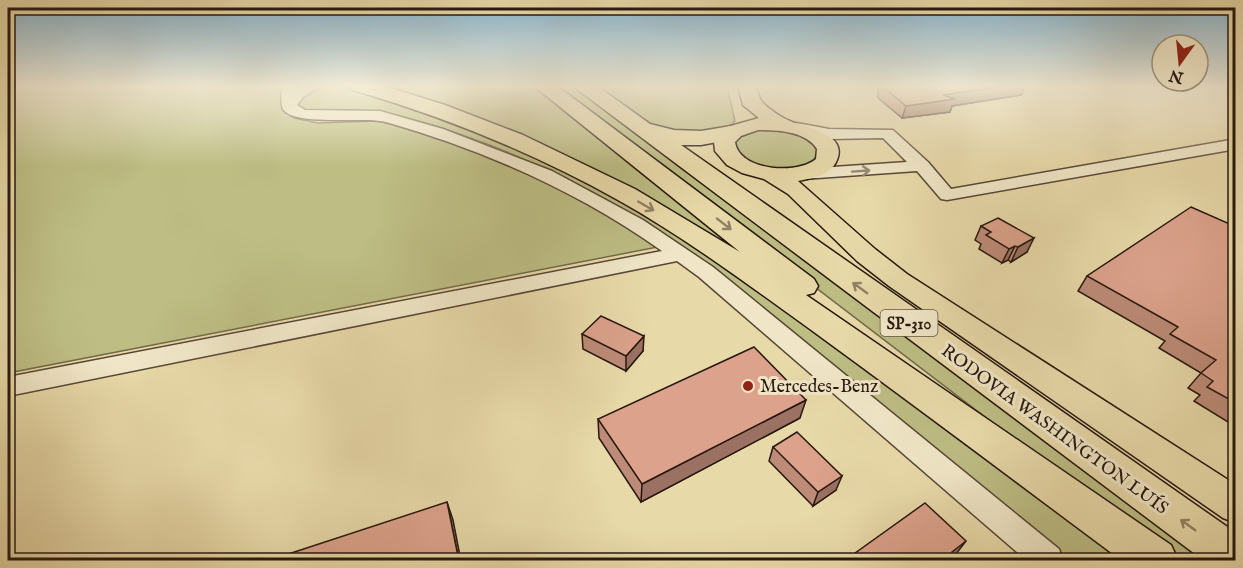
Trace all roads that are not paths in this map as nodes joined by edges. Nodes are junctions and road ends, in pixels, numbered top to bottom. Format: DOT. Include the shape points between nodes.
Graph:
graph roads {
  1 [pos="299,113"];
  2 [pos="440,113"];
  3 [pos="578,113"];
  4 [pos="619,113"];
  5 [pos="624,113"];
  6 [pos="739,113"];
  7 [pos="766,113"];
  8 [pos="789,126"];
  9 [pos="733,131"];
  10 [pos="879,133"];
  11 [pos="1236,144"];
  12 [pos="922,166"];
  13 [pos="818,168"];
  14 [pos="773,176"];
  15 [pos="836,227"];
  16 [pos="681,254"];
  17 [pos="8,387"];
  18 [pos="1236,506"];
  19 [pos="1236,559"];
  20 [pos="1048,561"];
  21 [pos="1157,561"];
  1 -- 16 [label="street" via="393,118 492,152 588,197"];
  2 -- 21 [label="highway, one-way" via="572,167 659,213 861,349"];
  3 -- 21 [label="highway, RODOVIA WASHINGTON LUÍS / SP-310, one-way"];
  19 -- 4 [label="highway, RODOVIA WASHINGTON LUÍS / SP-310, one-way"];
  5 -- 9 [label="highway" via="670,137 695,139"];
  6 -- 9 [label="main road"];
  7 -- 8 [label="main road"];
  8 -- 9 [label="main road" via="756,124"];
  8 -- 10 [label="street" via="829,134"];
  8 -- 13 [label="main road" via="821,141 826,149"];
  9 -- 14 [label="main road" via="724,146 727,154 751,170"];
  10 -- 12 [label="street" via="887,133"];
  10 -- 13 [label="street" via="841,147"];
  11 -- 12 [label="street" via="947,195"];
  13 -- 12 [label="street, one-way"];
  13 -- 14 [label="main road"];
  13 -- 15 [label="main road" via="816,198"];
  14 -- 15 [label="main road" via="796,189"];
  15 -- 18 [label="main road" via="898,280"];
  16 -- 17 [label="street"];
  16 -- 20 [label="street"];
}
